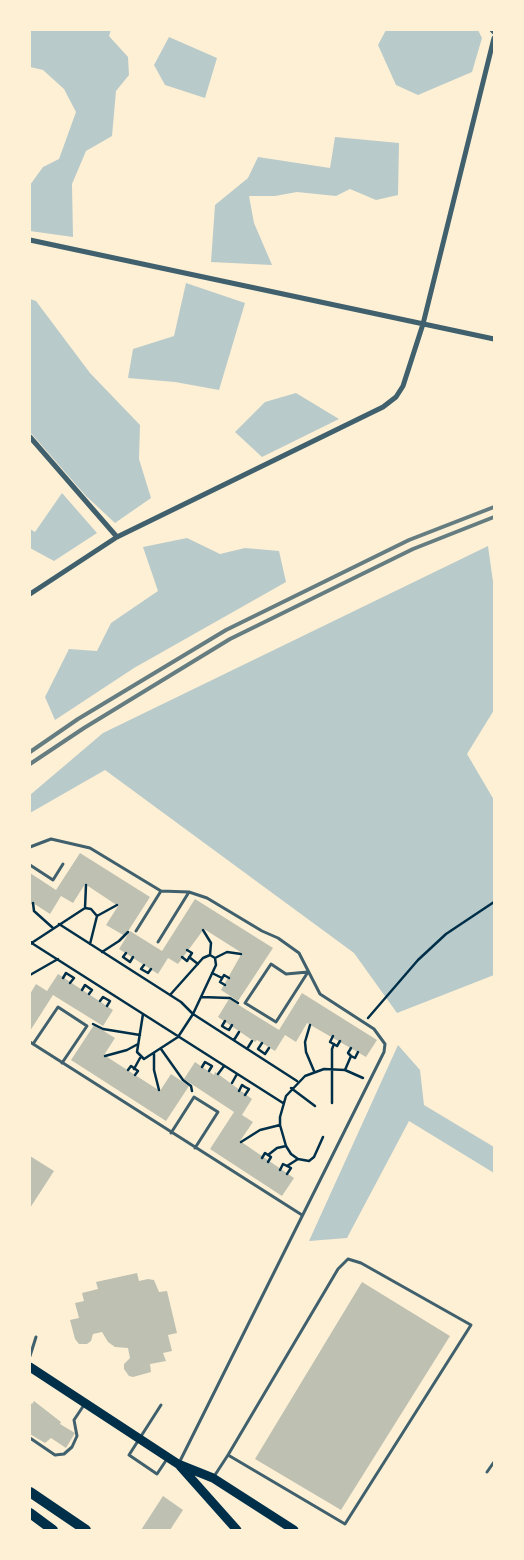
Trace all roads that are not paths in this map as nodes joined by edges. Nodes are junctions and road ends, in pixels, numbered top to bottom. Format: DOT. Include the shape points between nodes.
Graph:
graph roads {
  1 [pos="494,38"];
  2 [pos="30,240"];
  3 [pos="423,324"];
  4 [pos="494,338"];
  5 [pos="30,437"];
  6 [pos="117,538"];
  7 [pos="30,594"];
  8 [pos="30,847"];
  9 [pos="63,864"];
  10 [pos="30,865"];
  11 [pos="161,891"];
  12 [pos="189,892"];
  13 [pos="136,931"];
  14 [pos="158,942"];
  15 [pos="308,972"];
  16 [pos="31,1043"];
  17 [pos="62,1063"];
  18 [pos="171,1133"];
  19 [pos="195,1148"];
  20 [pos="302,1215"];
  21 [pos="30,1341"];
  22 [pos="30,1356"];
  23 [pos="30,1367"];
  24 [pos="85,1403"];
  25 [pos="161,1405"];
  26 [pos="30,1438"];
  27 [pos="140,1438"];
  28 [pos="228,1455"];
  29 [pos="168,1457"];
  30 [pos="494,1462"];
  31 [pos="178,1464"];
  32 [pos="487,1472"];
  33 [pos="213,1478"];
  34 [pos="30,1492"];
  35 [pos="30,1513"];
  36 [pos="53,1530"];
  37 [pos="86,1530"];
  38 [pos="237,1530"];
  39 [pos="294,1530"];
  1 -- 3 [label="street"];
  2 -- 3 [label="street"];
  3 -- 4 [label="street"];
  3 -- 6 [label="street" via="402,386 396,397 383,407"];
  5 -- 6 [label="street"];
  6 -- 7 [label="street"];
  8 -- 11 [label="lane" via="51,839 90,848"];
  9 -- 10 [label="lane" via="53,880"];
  11 -- 12 [label="lane"];
  11 -- 13 [label="lane"];
  12 -- 14 [label="lane"];
  12 -- 15 [label="lane" via="207,898 278,938 299,953"];
  15 -- 15 [label="lane" via="276,1022 245,1003 271,964 286,974"];
  15 -- 20 [label="lane" via="320,994 374,1029 384,1044 384,1052"];
  16 -- 17 [label="lane"];
  16 -- 17 [label="lane" via="58,1007 86,1026"];
  17 -- 18 [label="lane"];
  18 -- 19 [label="lane"];
  18 -- 19 [label="lane" via="194,1097 218,1112"];
  19 -- 20 [label="lane"];
  20 -- 31 [label="lane"];
  21 -- 22 [label="lane" via="36,1337"];
  23 -- 24 [label="main road"];
  24 -- 26 [label="lane" via="74,1420 77,1436 64,1454 55,1455"];
  24 -- 27 [label="main road"];
  25 -- 27 [label="lane"];
  27 -- 29 [label="main road"];
  27 -- 29 [label="lane" via="129,1455 157,1474"];
  28 -- 28 [label="lane" via="346,1524 471,1325 361,1263 348,1260 338,1269"];
  28 -- 33 [label="lane"];
  29 -- 31 [label="main road"];
  30 -- 32 [label="lane"];
  31 -- 33 [label="main road"];
  31 -- 38 [label="main road"];
  33 -- 39 [label="main road"];
  34 -- 37 [label="highway"];
  35 -- 36 [label="highway"];
}
